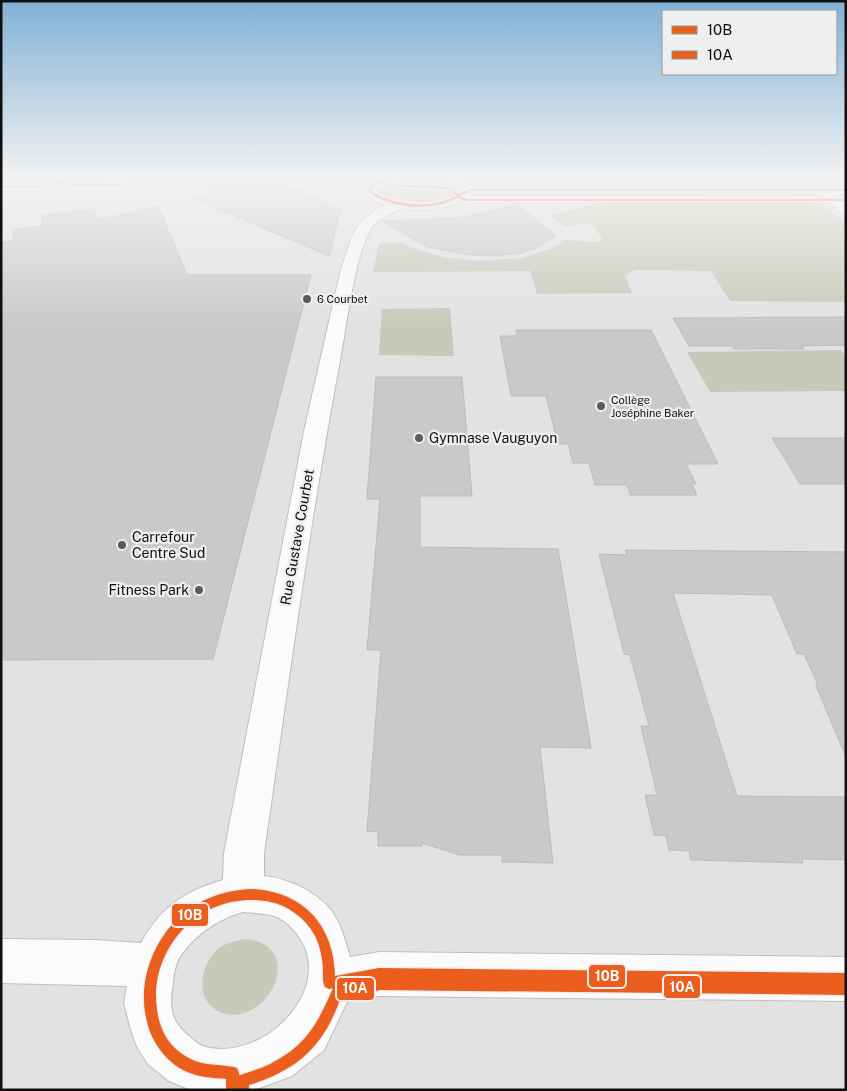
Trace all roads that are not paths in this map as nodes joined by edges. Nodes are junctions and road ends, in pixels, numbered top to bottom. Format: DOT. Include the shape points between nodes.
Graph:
graph roads {
  1 [pos="365,226"];
  2 [pos="243,893"];
  3 [pos="1,961"];
  4 [pos="153,966"];
  5 [pos="846,979"];
  6 [pos="329,984"];
  7 [pos="233,1081"];
  1 -- 2 [label="street, Rue Gustave Courbet" via="349,269 315,431 244,853"];
  2 -- 4 [label="street" via="216,900 186,918 167,938"];
  2 -- 6 [label="street" via="276,896 305,911 322,932 330,964"];
  3 -- 4 [label="street"];
  4 -- 7 [label="street" via="148,1003 154,1030 165,1048 186,1064"];
  5 -- 6 [label="street" via="379,974"];
  6 -- 7 [label="street" via="324,1002 307,1033 275,1059"];
}
